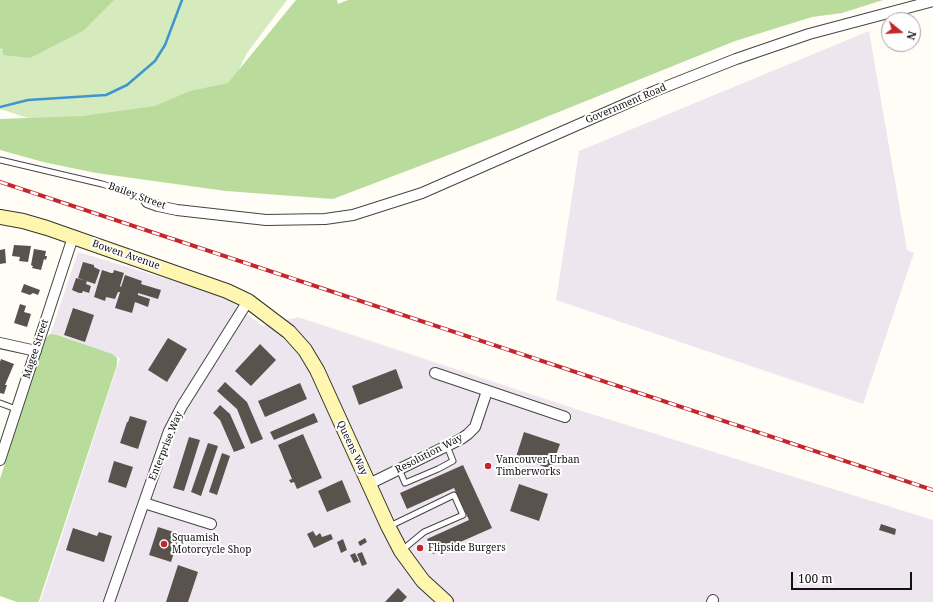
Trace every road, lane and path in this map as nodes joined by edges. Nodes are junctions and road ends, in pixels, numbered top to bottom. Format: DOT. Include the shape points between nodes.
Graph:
graph roads {
  1 [pos="933,1"];
  2 [pos="0,160"];
  3 [pos="147,202"];
  4 [pos="0,217"];
  5 [pos="325,219"];
  6 [pos="73,237"];
  7 [pos="248,302"];
  8 [pos="0,343"];
  9 [pos="36,351"];
  10 [pos="434,373"];
  11 [pos="487,391"];
  12 [pos="0,404"];
  13 [pos="16,409"];
  14 [pos="565,417"];
  15 [pos="447,446"];
  16 [pos="0,460"];
  17 [pos="399,469"];
  18 [pos="369,484"];
  19 [pos="144,503"];
  20 [pos="211,524"];
  21 [pos="388,526"];
  22 [pos="401,551"];
  23 [pos="109,602"];
  24 [pos="446,602"];
  1 -- 5 [label="street, Government Road" via="809,34 736,58 654,91 422,193 353,215"];
  2 -- 3 [label="lane, Bailey Street" via="102,184 131,193"];
  3 -- 5 [label="street, Bailey Street" via="177,210 266,220"];
  4 -- 6 [label="street, Bowen Avenue"];
  6 -- 7 [label="street, Bowen Avenue" via="228,291"];
  6 -- 9 [label="street, Magee Street"];
  7 -- 18 [label="street, Queens Way" via="289,332 305,350"];
  7 -- 19 [label="street, Enterprise Way" via="169,431"];
  8 -- 9 [label="street"];
  9 -- 13 [label="street, Magee Street"];
  10 -- 11 [label="street"];
  11 -- 14 [label="street"];
  11 -- 15 [label="street, Resolution Way" via="475,427"];
  12 -- 13 [label="lane"];
  13 -- 16 [label="street, Magee Street"];
  15 -- 17 [label="street, Resolution Way"];
  15 -- 17 [label="lane" via="453,461 438,469 405,483"];
  17 -- 18 [label="street, Resolution Way"];
  18 -- 21 [label="street, Queens Way"];
  19 -- 20 [label="street"];
  19 -- 23 [label="street, Enterprise Way"];
  21 -- 22 [label="street, Queens Way"];
  21 -- 22 [label="lane" via="454,495 462,515 424,532"];
  22 -- 24 [label="street, Queens Way" via="414,572"];
}
